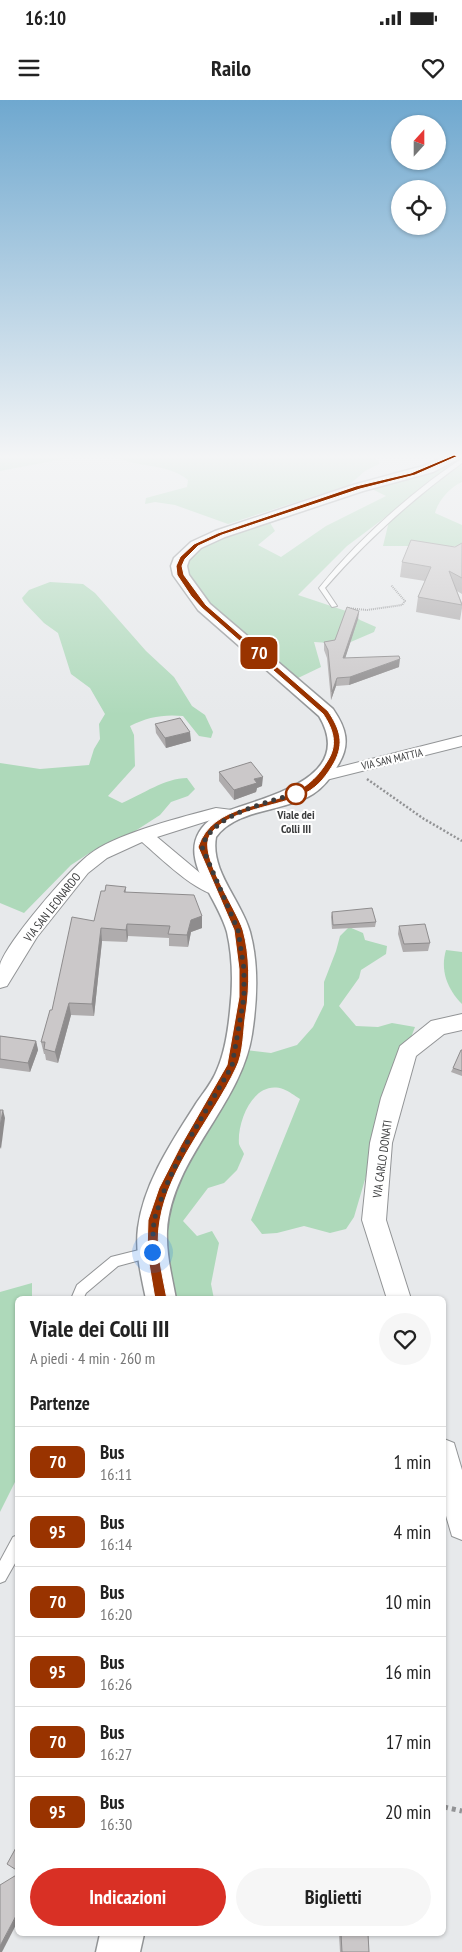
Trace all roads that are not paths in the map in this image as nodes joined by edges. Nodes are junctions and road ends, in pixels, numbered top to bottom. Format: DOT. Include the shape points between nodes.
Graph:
graph roads {
  1 [pos="202,542"];
  2 [pos="363,542"];
  3 [pos="334,606"];
  4 [pos="462,741"];
  5 [pos="322,776"];
  6 [pos="234,815"];
  7 [pos="144,835"];
  8 [pos="221,891"];
  9 [pos="0,981"];
  10 [pos="462,1022"];
  11 [pos="152,1252"];
  12 [pos="78,1296"];
  13 [pos="160,1296"];
  14 [pos="398,1296"];
  15 [pos="446,1462"];
  16 [pos="462,1526"];
  17 [pos="15,1548"];
  18 [pos="0,1576"];
  19 [pos="122,1936"];
  20 [pos="118,1952"];
  1 -- 5 [label="street" via="182,558 180,575 193,595 326,713 336,729 337,751"];
  2 -- 3 [label="lane" via="322,588"];
  4 -- 5 [label="street, VIA SAN MATTIA"];
  5 -- 6 [label="street" via="303,791"];
  6 -- 7 [label="street, VIA SAN LEONARDO" via="216,813"];
  6 -- 8 [label="street" via="206,834 202,847"];
  7 -- 8 [label="street" via="194,877"];
  7 -- 9 [label="street, VIA SAN LEONARDO" via="101,854 82,869 30,932"];
  8 -- 11 [label="street" via="238,930 244,969 238,1037 232,1066 184,1148 165,1188 154,1220"];
  10 -- 14 [label="street, VIA CARLO DONATI" via="438,1027 408,1052 381,1143 374,1220"];
  11 -- 12 [label="lane" via="115,1260 81,1288"];
  11 -- 13 [label="street"];
  15 -- 16 [label="street"];
  17 -- 18 [label="lane"];
  19 -- 20 [label="street"];
}
